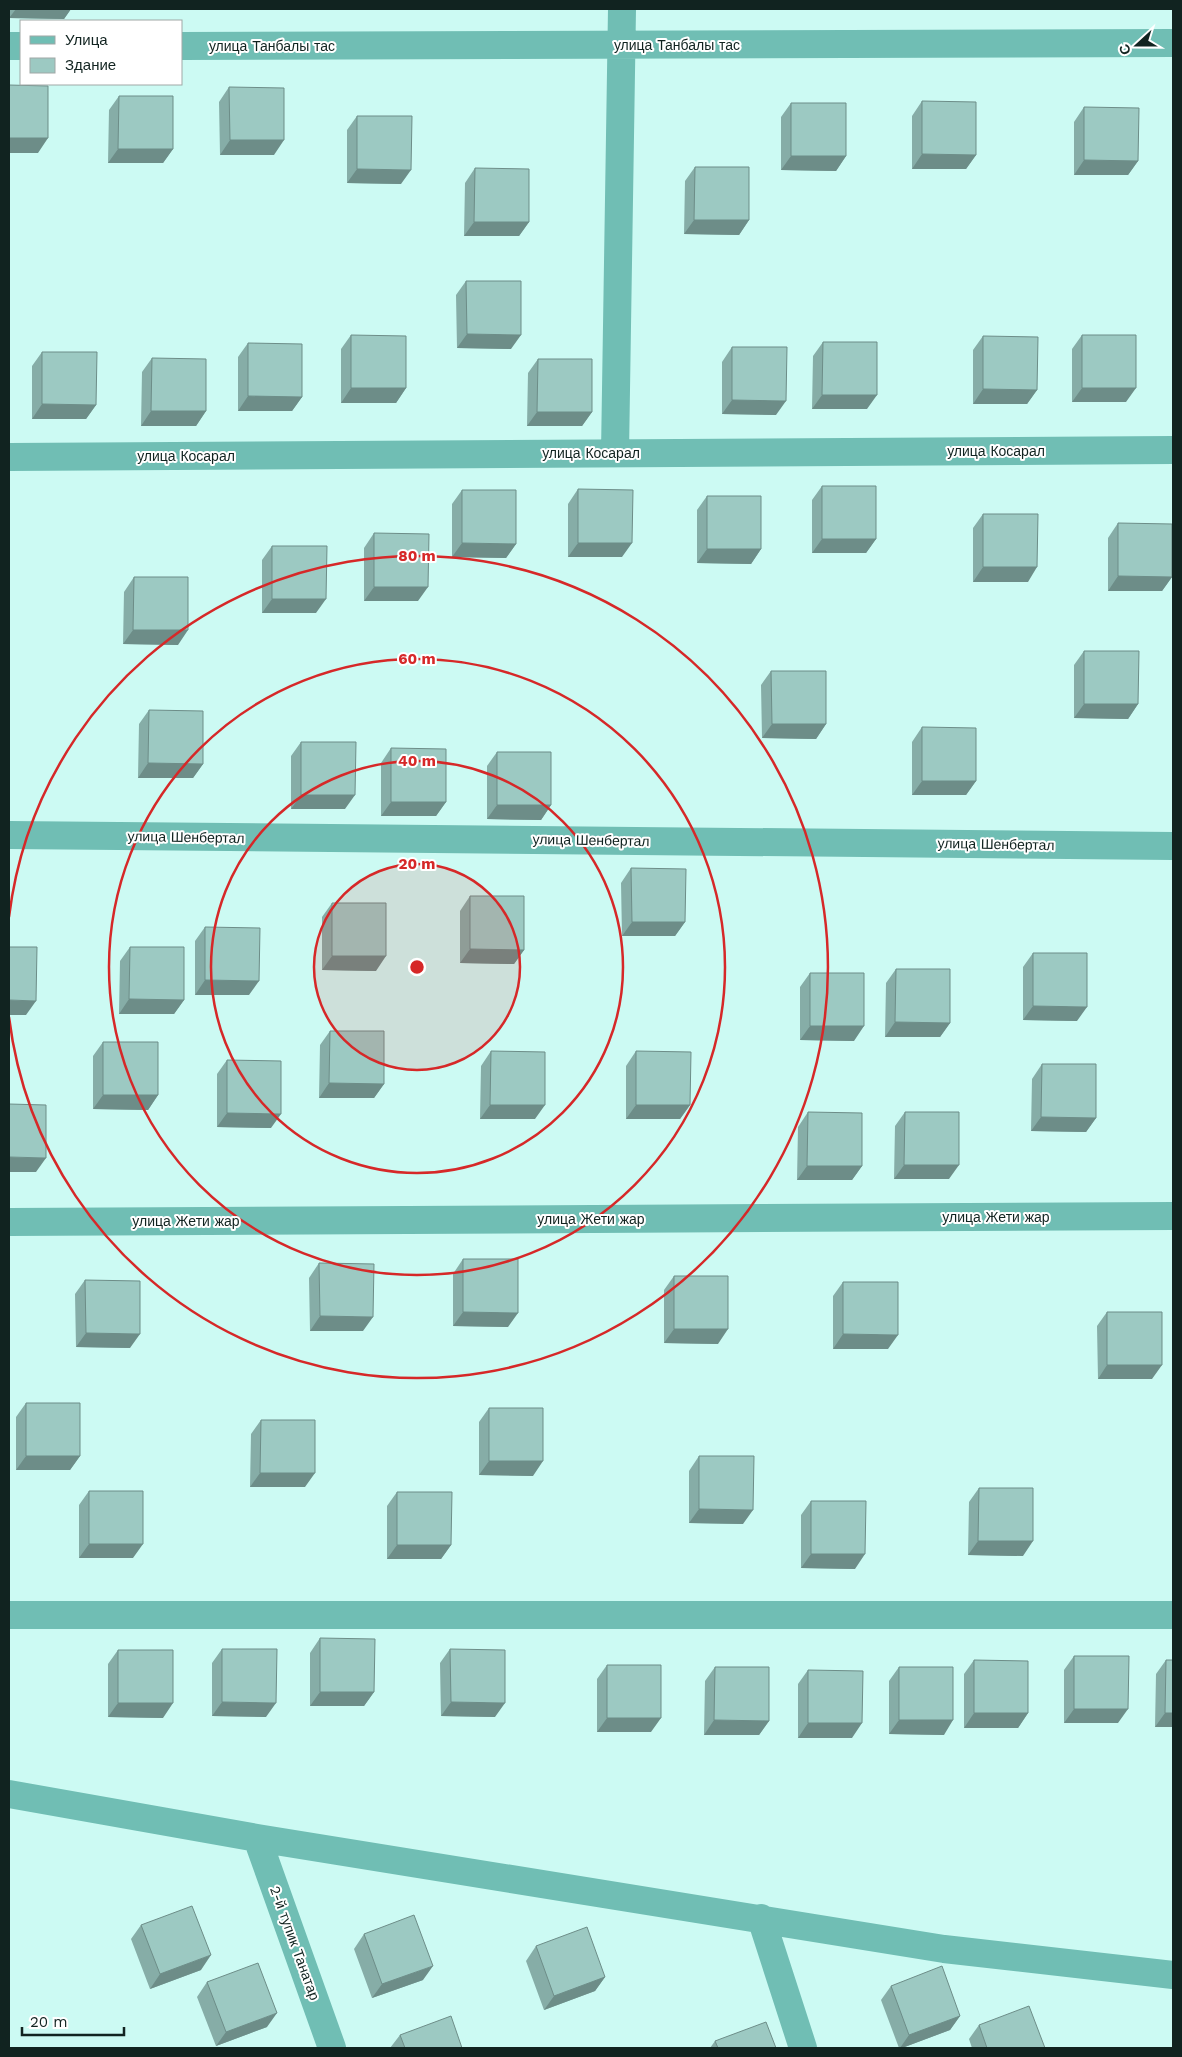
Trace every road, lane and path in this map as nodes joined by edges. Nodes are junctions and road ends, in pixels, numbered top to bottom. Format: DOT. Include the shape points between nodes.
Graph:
graph roads {
  1 [pos="622,9"];
  2 [pos="1173,43"];
  3 [pos="622,45"];
  4 [pos="182,46"];
  5 [pos="1173,450"];
  6 [pos="615,453"];
  7 [pos="9,457"];
  8 [pos="9,835"];
  9 [pos="1173,846"];
  10 [pos="1173,1216"];
  11 [pos="9,1222"];
  12 [pos="1173,1614"];
  13 [pos="9,1615"];
  14 [pos="9,1794"];
  15 [pos="257,1838"];
  16 [pos="761,1918"];
  17 [pos="1173,1975"];
  18 [pos="332,2048"];
  19 [pos="803,2048"];
  1 -- 3 [label="street"];
  2 -- 3 [label="street, улица Танбалы тас"];
  3 -- 4 [label="street, улица Танбалы тас"];
  3 -- 6 [label="street"];
  5 -- 6 [label="street, улица Косарал"];
  6 -- 7 [label="street, улица Косарал"];
  8 -- 9 [label="street, улица Шенбертал"];
  10 -- 11 [label="street, улица Жети жар"];
  12 -- 13 [label="street"];
  14 -- 15 [label="street"];
  15 -- 16 [label="street"];
  15 -- 18 [label="street, 2-й тупик Танатар"];
  16 -- 17 [label="street" via="944,1949"];
  16 -- 19 [label="street"];
}
